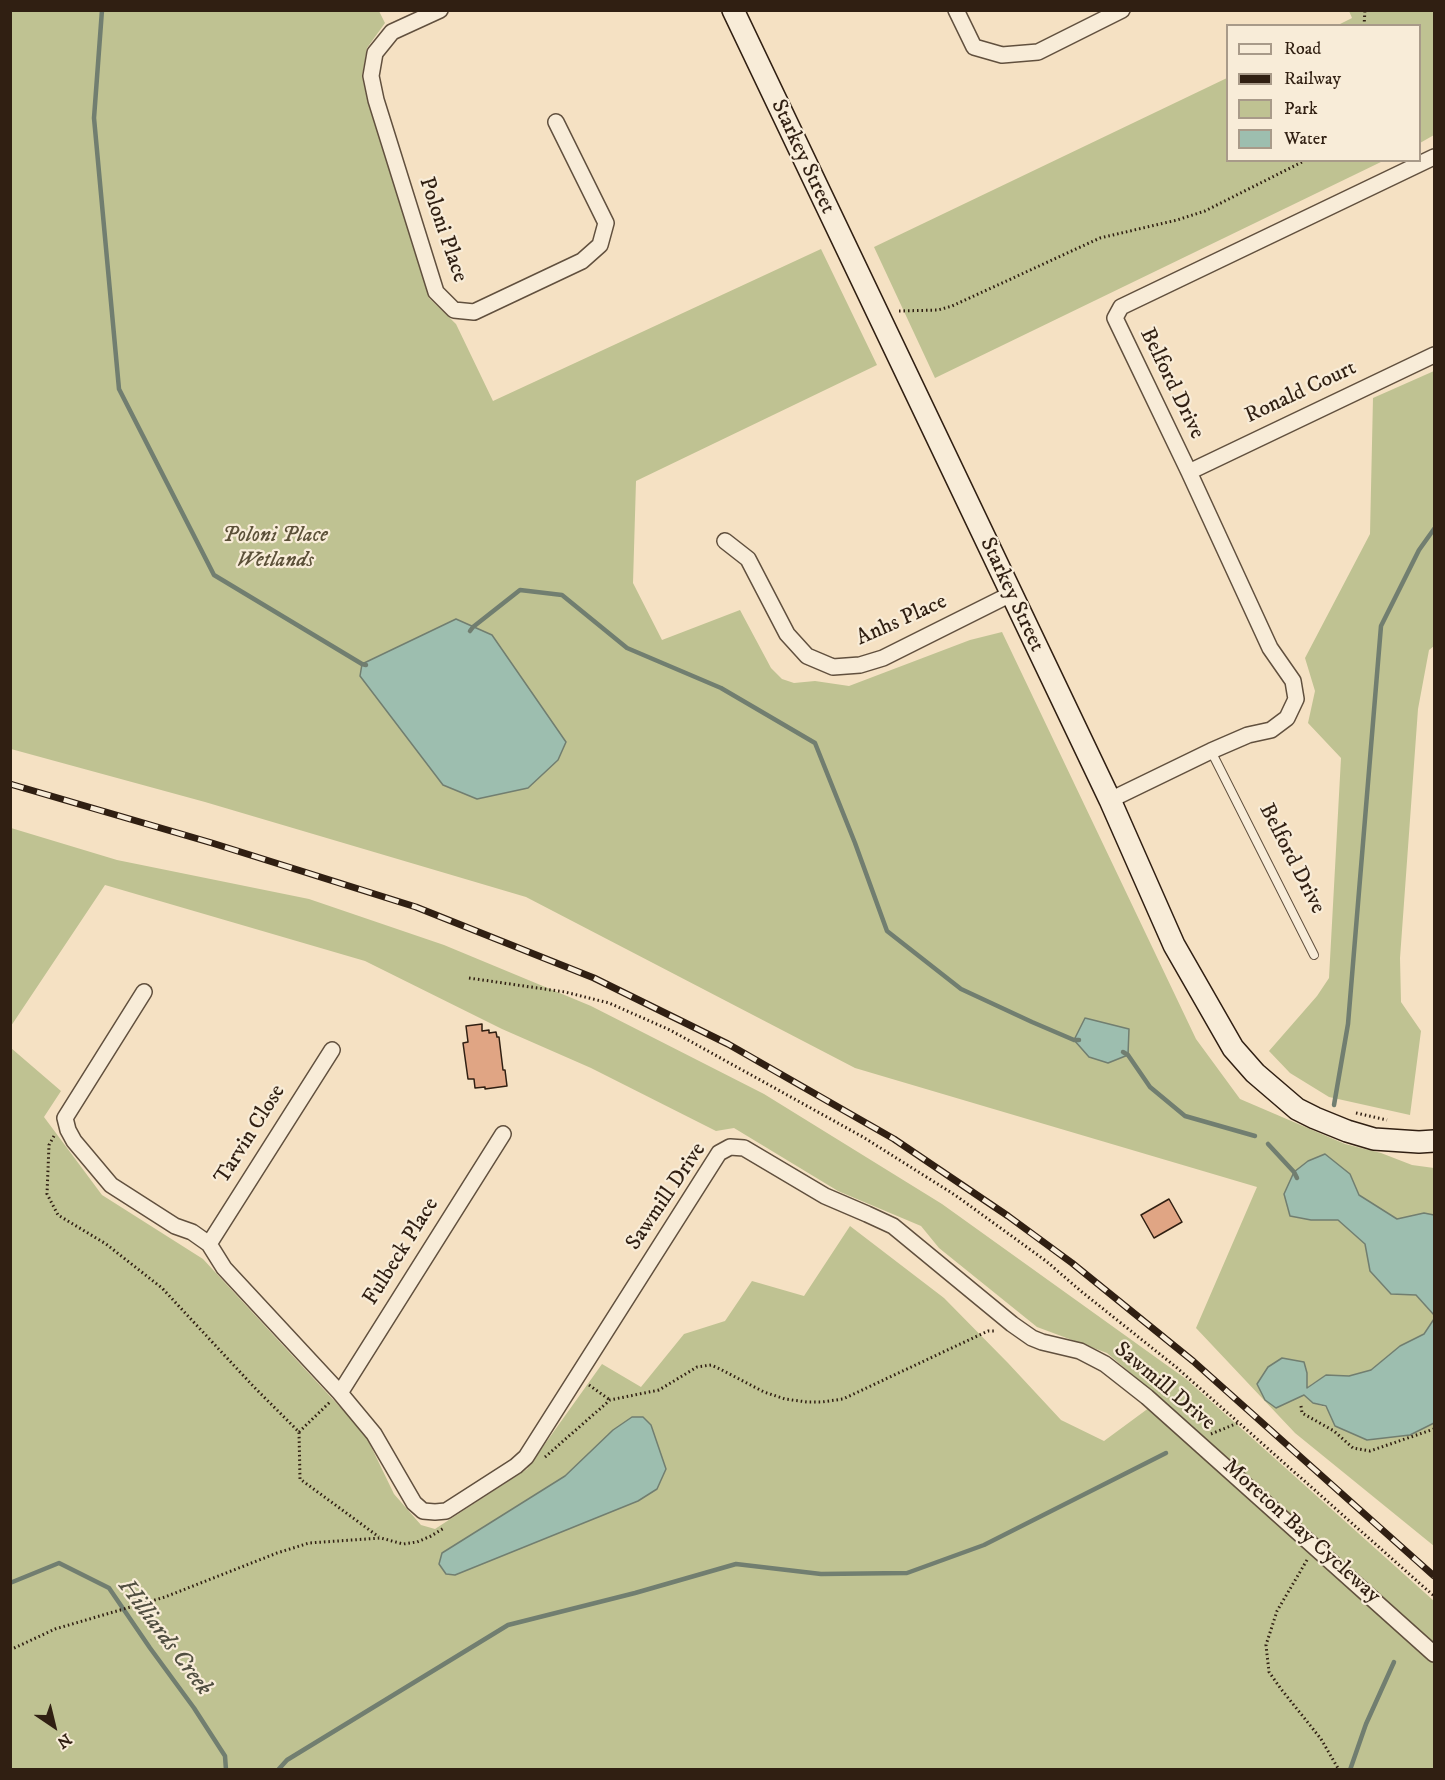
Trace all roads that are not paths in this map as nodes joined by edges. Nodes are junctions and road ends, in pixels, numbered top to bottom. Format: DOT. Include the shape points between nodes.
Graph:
graph roads {
  1 [pos="440,10"];
  2 [pos="733,10"];
  3 [pos="956,10"];
  4 [pos="1122,10"];
  5 [pos="556,122"];
  6 [pos="1434,157"];
  7 [pos="1434,357"];
  8 [pos="1189,472"];
  9 [pos="725,541"];
  10 [pos="1011,594"];
  11 [pos="1211,751"];
  12 [pos="1110,800"];
  13 [pos="1314,955"];
  14 [pos="144,992"];
  15 [pos="332,1050"];
  16 [pos="503,1134"];
  17 [pos="1434,1141"];
  18 [pos="209,1244"];
  19 [pos="340,1393"];
  20 [pos="1434,1654"];
  1 -- 5 [label="street, Poloni Place" via="392,32 375,53 371,75 436,292 454,310 474,312 582,261 600,245 606,223"];
  2 -- 10 [label="street, Starkey Street"];
  3 -- 4 [label="street" via="974,47 1002,55 1038,52"];
  6 -- 8 [label="street, Belford Drive" via="1121,307 1115,318"];
  7 -- 8 [label="street, Ronald Court"];
  8 -- 11 [label="street, Belford Drive" via="1270,648 1293,681 1296,699 1287,718 1271,730"];
  9 -- 10 [label="street, Anhs Place" via="748,559 788,634 807,657 833,667 883,658"];
  10 -- 12 [label="street, Starkey Street"];
  11 -- 12 [label="street, Belford Drive"];
  11 -- 13 [label="lane, Belford Drive"];
  12 -- 17 [label="street, Starkey Street" via="1174,945 1233,1048 1254,1073 1314,1118 1349,1121 1374,1139"];
  14 -- 18 [label="street, Sawmill Drive" via="65,1118 68,1130 111,1185"];
  15 -- 18 [label="street, Tarvin Close"];
  16 -- 19 [label="street, Fulbeck Place"];
  18 -- 19 [label="street, Sawmill Drive" via="224,1268"];
  19 -- 20 [label="street, Sawmill Drive" via="374,1434 414,1503 423,1510 447,1511 521,1462 719,1153 730,1147 744,1148 825,1196 893,1227 1032,1338 1080,1351 1105,1364 1147,1397"];
}
